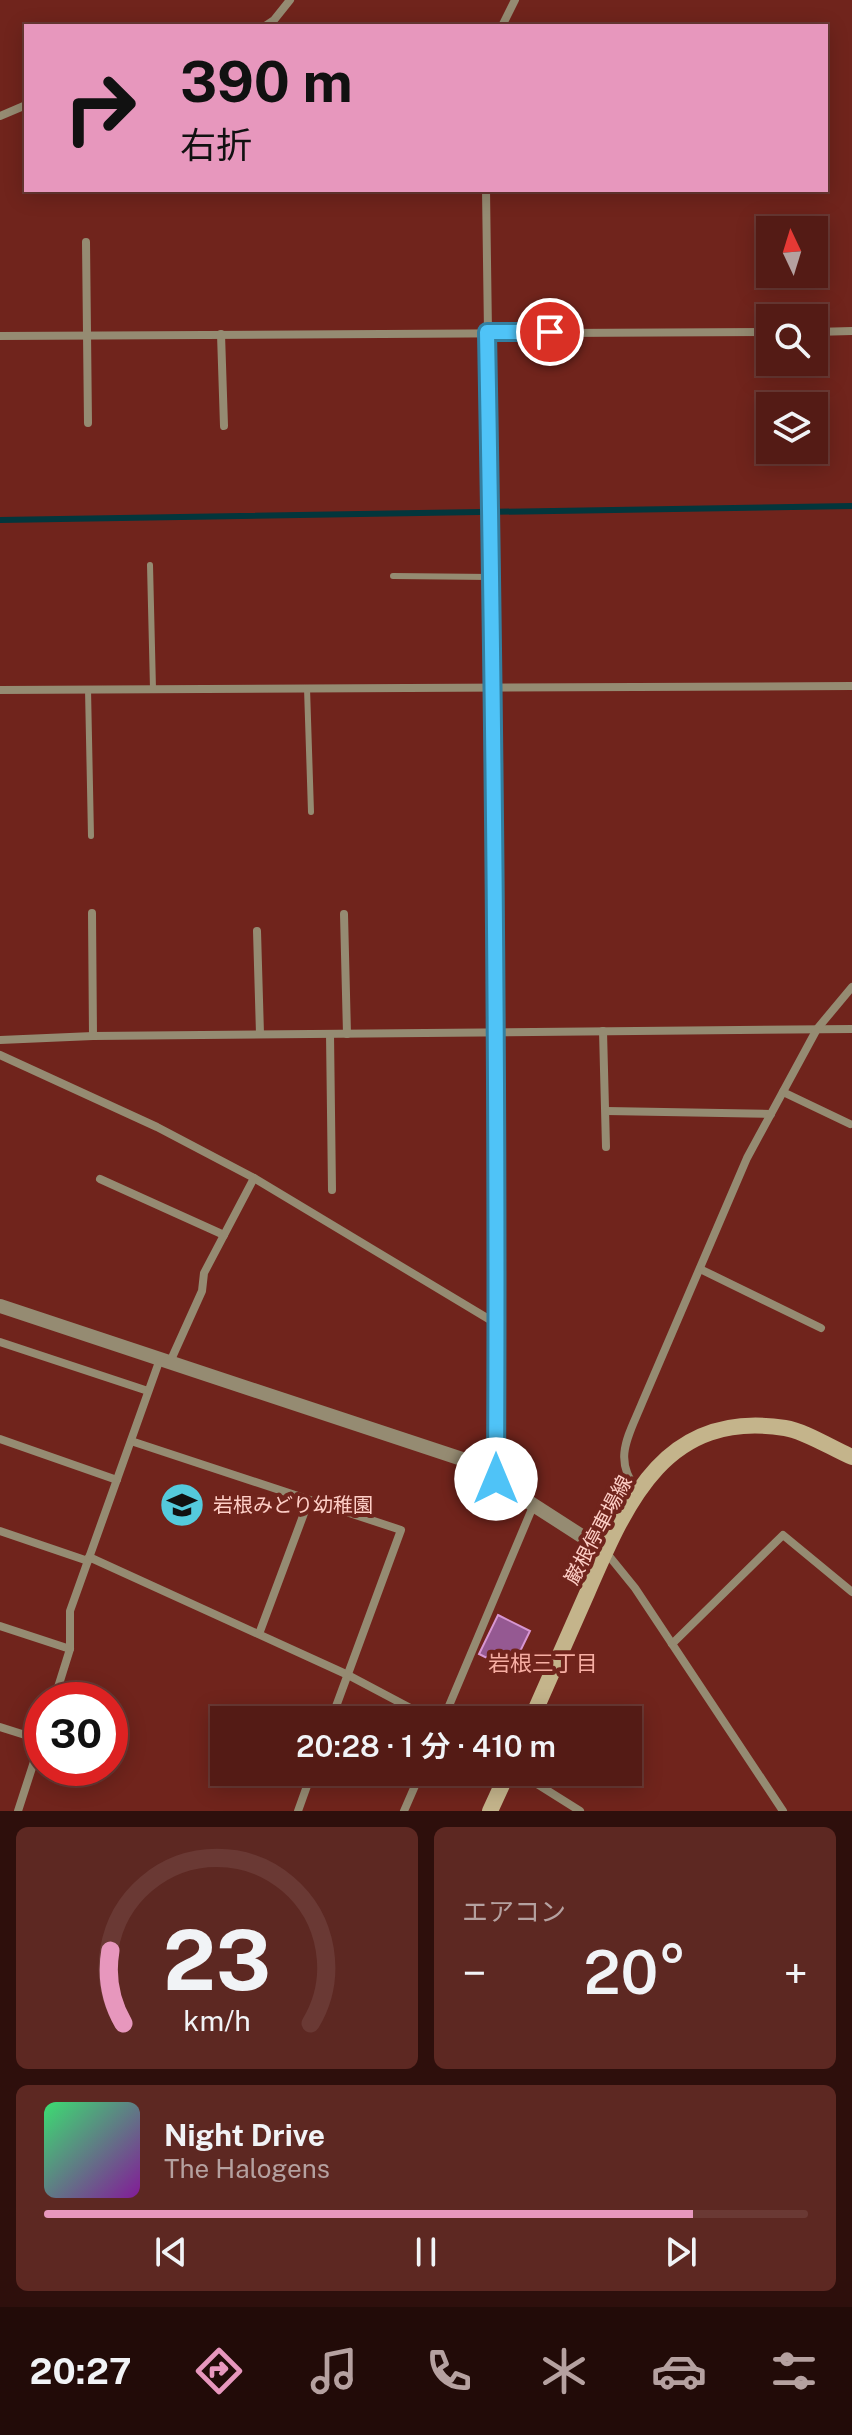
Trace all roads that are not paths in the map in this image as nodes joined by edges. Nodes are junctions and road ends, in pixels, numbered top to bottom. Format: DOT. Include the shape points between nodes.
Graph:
graph roads {
  1 [pos="290,0"];
  2 [pos="515,0"];
  3 [pos="268,24"];
  4 [pos="503,24"];
  5 [pos="24,106"];
  6 [pos="0,116"];
  7 [pos="486,192"];
  8 [pos="86,242"];
  9 [pos="852,331"];
  10 [pos="487,332"];
  11 [pos="756,332"];
  12 [pos="828,332"];
  13 [pos="221,334"];
  14 [pos="86,335"];
  15 [pos="0,336"];
  16 [pos="88,423"];
  17 [pos="224,426"];
  18 [pos="150,565"];
  19 [pos="393,576"];
  20 [pos="491,577"];
  21 [pos="852,686"];
  22 [pos="307,688"];
  23 [pos="88,689"];
  24 [pos="153,689"];
  25 [pos="493,689"];
  26 [pos="0,690"];
  27 [pos="311,812"];
  28 [pos="91,836"];
  29 [pos="92,913"];
  30 [pos="344,914"];
  31 [pos="257,931"];
  32 [pos="852,987"];
  33 [pos="817,1029"];
  34 [pos="852,1029"];
  35 [pos="603,1031"];
  36 [pos="494,1032"];
  37 [pos="260,1034"];
  38 [pos="330,1034"];
  39 [pos="347,1034"];
  40 [pos="93,1036"];
  41 [pos="0,1040"];
  42 [pos="0,1055"];
  43 [pos="783,1092"];
  44 [pos="607,1111"];
  45 [pos="771,1114"];
  46 [pos="850,1124"];
  47 [pos="606,1147"];
  48 [pos="254,1178"];
  49 [pos="100,1179"];
  50 [pos="332,1190"];
  51 [pos="224,1235"];
  52 [pos="700,1269"];
  53 [pos="0,1306"];
  54 [pos="497,1324"];
  55 [pos="821,1328"];
  56 [pos="0,1342"];
  57 [pos="165,1361"];
  58 [pos="148,1391"];
  59 [pos="0,1439"];
  60 [pos="131,1441"];
  61 [pos="852,1457"];
  62 [pos="496,1479"];
  63 [pos="117,1480"];
  64 [pos="637,1490"];
  65 [pos="309,1500"];
  66 [pos="534,1504"];
  67 [pos="0,1531"];
  68 [pos="605,1551"];
  69 [pos="89,1559"];
  70 [pos="852,1592"];
  71 [pos="0,1626"];
  72 [pos="259,1634"];
  73 [pos="672,1644"];
  74 [pos="70,1649"];
  75 [pos="348,1675"];
  76 [pos="60,1682"];
  77 [pos="336,1706"];
  78 [pos="407,1706"];
  79 [pos="449,1706"];
  80 [pos="537,1706"];
  81 [pos="0,1727"];
  82 [pos="24,1733"];
  83 [pos="26,1786"];
  84 [pos="307,1786"];
  85 [pos="415,1786"];
  86 [pos="502,1786"];
  87 [pos="540,1786"];
  88 [pos="18,1811"];
  89 [pos="298,1811"];
  90 [pos="404,1811"];
  91 [pos="490,1811"];
  92 [pos="580,1811"];
  93 [pos="783,1811"];
  1 -- 3 [label="street"];
  2 -- 4 [label="street"];
  5 -- 6 [label="street"];
  7 -- 10 [label="street"];
  8 -- 14 [label="street"];
  9 -- 12 [label="street"];
  10 -- 11 [label="street"];
  10 -- 13 [label="street"];
  10 -- 20 [label="street"];
  13 -- 14 [label="street"];
  13 -- 17 [label="street"];
  14 -- 15 [label="street"];
  14 -- 16 [label="street"];
  18 -- 24 [label="lane"];
  19 -- 20 [label="lane"];
  20 -- 25 [label="street"];
  21 -- 25 [label="street"];
  22 -- 24 [label="street"];
  22 -- 25 [label="street"];
  22 -- 27 [label="lane"];
  23 -- 24 [label="street"];
  23 -- 26 [label="street"];
  23 -- 28 [label="lane"];
  25 -- 36 [label="street"];
  29 -- 40 [label="street"];
  30 -- 39 [label="street"];
  31 -- 37 [label="street"];
  32 -- 33 [label="street"];
  33 -- 34 [label="street"];
  33 -- 35 [label="street"];
  33 -- 43 [label="street"];
  35 -- 36 [label="street"];
  35 -- 44 [label="street"];
  36 -- 39 [label="street"];
  36 -- 54 [label="street"];
  37 -- 38 [label="street"];
  37 -- 40 [label="street"];
  38 -- 39 [label="street"];
  38 -- 50 [label="street"];
  40 -- 41 [label="street"];
  42 -- 48 [label="street"];
  43 -- 45 [label="street"];
  43 -- 46 [label="street"];
  44 -- 45 [label="street"];
  44 -- 47 [label="street"];
  45 -- 52 [label="street"];
  48 -- 51 [label="street"];
  48 -- 54 [label="street"];
  49 -- 51 [label="street"];
  51 -- 57 [label="street"];
  52 -- 55 [label="street"];
  52 -- 64 [label="street" via="627,1439 626,1476"];
  53 -- 57 [label="street"];
  54 -- 62 [label="street"];
  56 -- 58 [label="street"];
  57 -- 58 [label="street"];
  57 -- 62 [label="street" via="462,1459"];
  58 -- 60 [label="street"];
  59 -- 63 [label="street"];
  60 -- 63 [label="street"];
  60 -- 65 [label="street"];
  61 -- 64 [label="main road, 巌根停車場線" via="788,1428 728,1427 673,1453"];
  62 -- 66 [label="street"];
  63 -- 69 [label="street"];
  64 -- 68 [label="main road, 巌根停車場線"];
  65 -- 72 [label="street"];
  65 -- 75 [label="street" via="401,1530"];
  66 -- 68 [label="street"];
  66 -- 79 [label="street"];
  67 -- 69 [label="street"];
  68 -- 73 [label="street"];
  68 -- 80 [label="main road, 巌根停車場線"];
  69 -- 72 [label="street"];
  69 -- 74 [label="street" via="70,1611"];
  70 -- 73 [label="street" via="783,1535"];
  71 -- 74 [label="street"];
  72 -- 75 [label="street"];
  73 -- 93 [label="street"];
  74 -- 76 [label="street"];
  75 -- 77 [label="street"];
  75 -- 78 [label="street"];
  81 -- 82 [label="street"];
  83 -- 88 [label="street"];
  84 -- 89 [label="street"];
  85 -- 90 [label="street"];
  86 -- 91 [label="main road"];
  87 -- 92 [label="street"];
}
